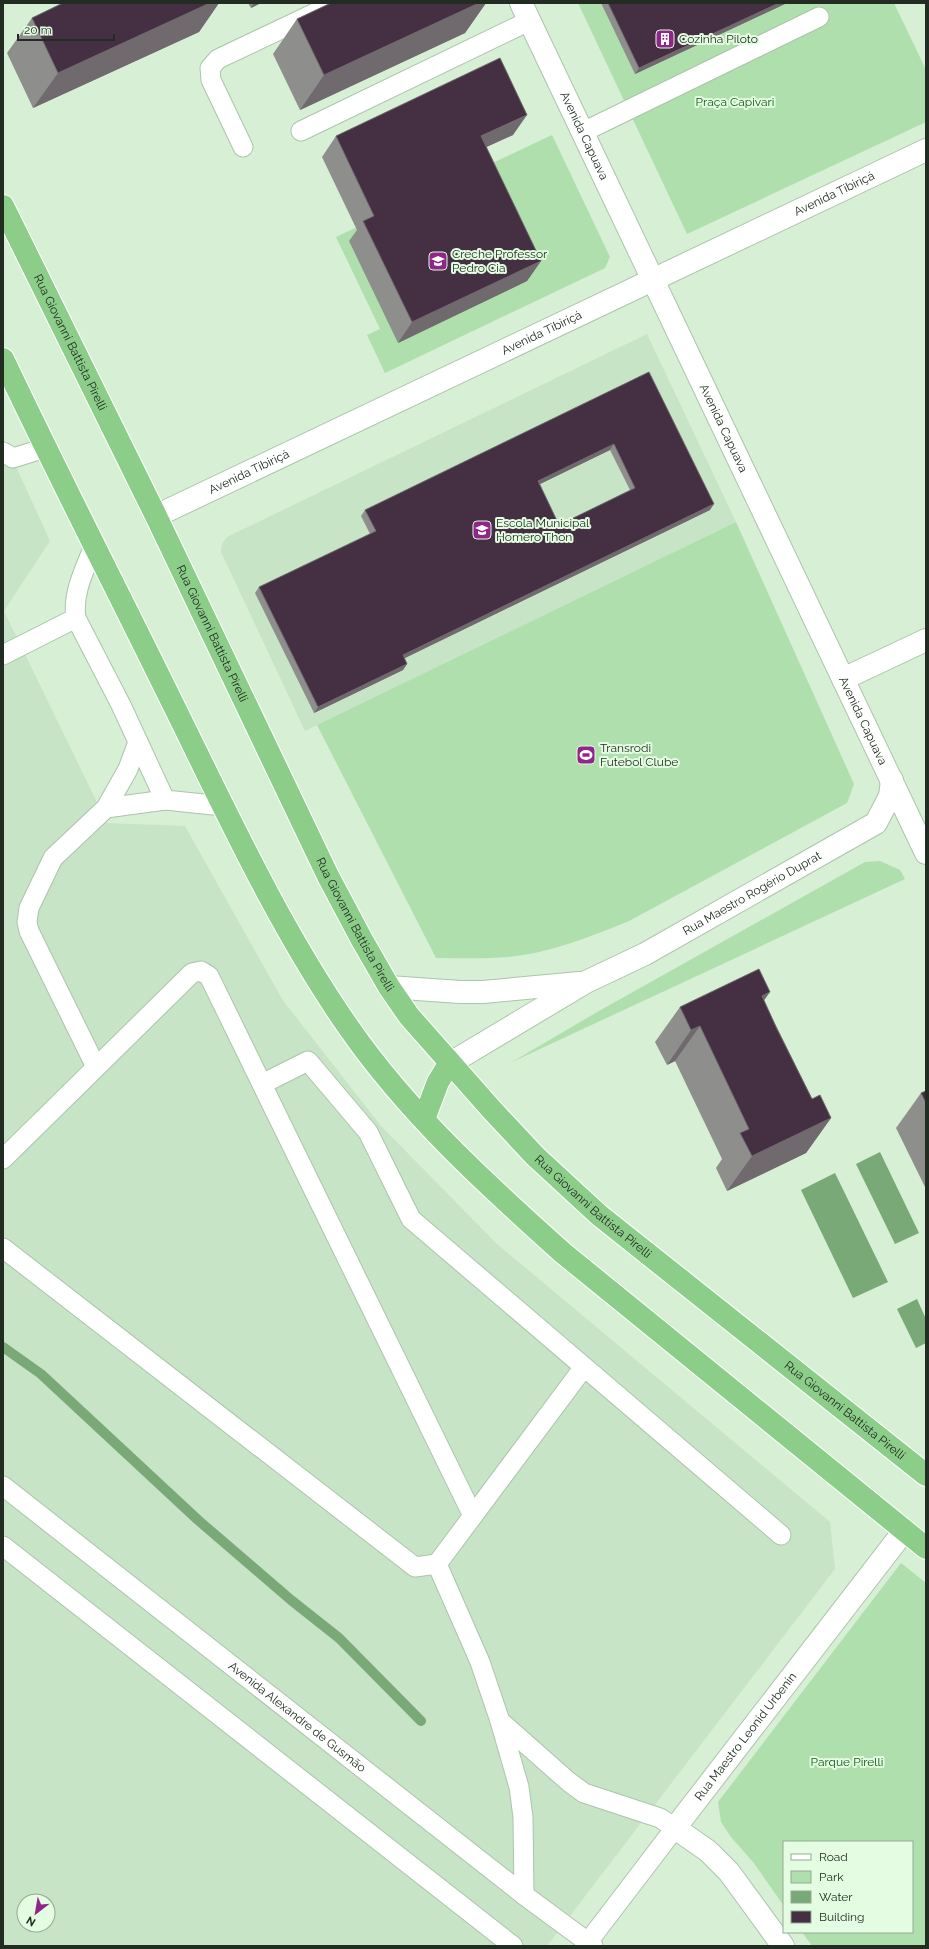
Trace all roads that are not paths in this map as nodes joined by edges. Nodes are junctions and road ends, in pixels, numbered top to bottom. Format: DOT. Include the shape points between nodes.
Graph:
graph roads {
  1 [pos="336,3"];
  2 [pos="525,12"];
  3 [pos="819,17"];
  4 [pos="301,131"];
  5 [pos="583,132"];
  6 [pos="243,147"];
  7 [pos="926,150"];
  8 [pos="3,206"];
  9 [pos="654,279"];
  10 [pos="3,359"];
  11 [pos="45,448"];
  12 [pos="3,452"];
  13 [pos="156,516"];
  14 [pos="94,546"];
  15 [pos="76,618"];
  16 [pos="926,640"];
  17 [pos="3,655"];
  18 [pos="842,679"];
  19 [pos="138,742"];
  20 [pos="892,780"];
  21 [pos="165,800"];
  22 [pos="223,806"];
  23 [pos="106,808"];
  24 [pos="876,823"];
  25 [pos="923,847"];
  26 [pos="586,982"];
  27 [pos="389,987"];
  28 [pos="449,1064"];
  29 [pos="96,1067"];
  30 [pos="262,1084"];
  31 [pos="424,1119"];
  32 [pos="3,1159"];
  33 [pos="3,1248"];
  34 [pos="584,1367"];
  35 [pos="926,1475"];
  36 [pos="3,1486"];
  37 [pos="473,1516"];
  38 [pos="904,1531"];
  39 [pos="781,1535"];
  40 [pos="3,1546"];
  41 [pos="926,1548"];
  42 [pos="437,1564"];
  43 [pos="500,1720"];
  44 [pos="675,1828"];
  45 [pos="524,1895"];
  46 [pos="590,1944"];
  47 [pos="513,1946"];
  48 [pos="783,1946"];
  1 -- 6 [label="lane" via="218,59 210,68 210,80"];
  2 -- 4 [label="lane"];
  2 -- 5 [label="street, Avenida Capuava"];
  3 -- 5 [label="lane"];
  5 -- 9 [label="street, Avenida Capuava"];
  7 -- 9 [label="street, Avenida Tibiriçá"];
  8 -- 13 [label="highway, Rua Giovanni Battista Pirelli"];
  9 -- 13 [label="street, Avenida Tibiriçá"];
  9 -- 18 [label="street, Avenida Capuava"];
  10 -- 11 [label="highway"];
  11 -- 12 [label="lane" via="13,458"];
  11 -- 14 [label="highway"];
  13 -- 27 [label="highway, Rua Giovanni Battista Pirelli" via="328,876"];
  14 -- 15 [label="lane" via="76,594"];
  14 -- 22 [label="highway"];
  15 -- 17 [label="lane"];
  15 -- 19 [label="lane"];
  16 -- 18 [label="street"];
  18 -- 20 [label="street, Avenida Capuava"];
  19 -- 21 [label="lane"];
  19 -- 23 [label="lane" via="128,769"];
  20 -- 24 [label="street" via="890,796"];
  20 -- 25 [label="street, Avenida Capuava"];
  21 -- 22 [label="lane"];
  21 -- 23 [label="lane"];
  22 -- 31 [label="highway" via="319,983 350,1030"];
  23 -- 29 [label="lane" via="53,858 29,908 27,922 29,932"];
  24 -- 25 [label="street" via="901,829"];
  24 -- 26 [label="street, Rua Maestro Rogério Duprat" via="645,954"];
  26 -- 27 [label="street, Rua Maestro Rogério Duprat" via="483,992"];
  26 -- 28 [label="street, Rua Maestro Rogério Duprat"];
  27 -- 28 [label="highway, Rua Giovanni Battista Pirelli" via="409,1016"];
  28 -- 31 [label="highway" via="438,1082"];
  28 -- 35 [label="highway, Rua Giovanni Battista Pirelli" via="534,1156 599,1215"];
  29 -- 30 [label="lane" via="192,973 201,971 209,976"];
  29 -- 32 [label="lane"];
  30 -- 34 [label="lane" via="308,1061 368,1132 411,1219"];
  30 -- 37 [label="lane"];
  31 -- 38 [label="highway" via="510,1206 563,1253"];
  33 -- 42 [label="lane" via="415,1567"];
  34 -- 37 [label="lane"];
  34 -- 39 [label="lane"];
  36 -- 45 [label="lane, Avenida Alexandre de Gusmão"];
  37 -- 42 [label="lane"];
  38 -- 41 [label="highway"];
  38 -- 44 [label="street, Rua Maestro Leonid Urbenin"];
  40 -- 47 [label="lane"];
  42 -- 43 [label="lane" via="480,1662"];
  43 -- 44 [label="lane" via="584,1793 660,1818"];
  43 -- 45 [label="lane" via="519,1787 523,1817"];
  44 -- 46 [label="lane, Rua Maestro Leonid Urbenin"];
  44 -- 48 [label="street" via="708,1851 729,1872"];
  45 -- 46 [label="lane, Avenida Alexandre de Gusmão"];
}
